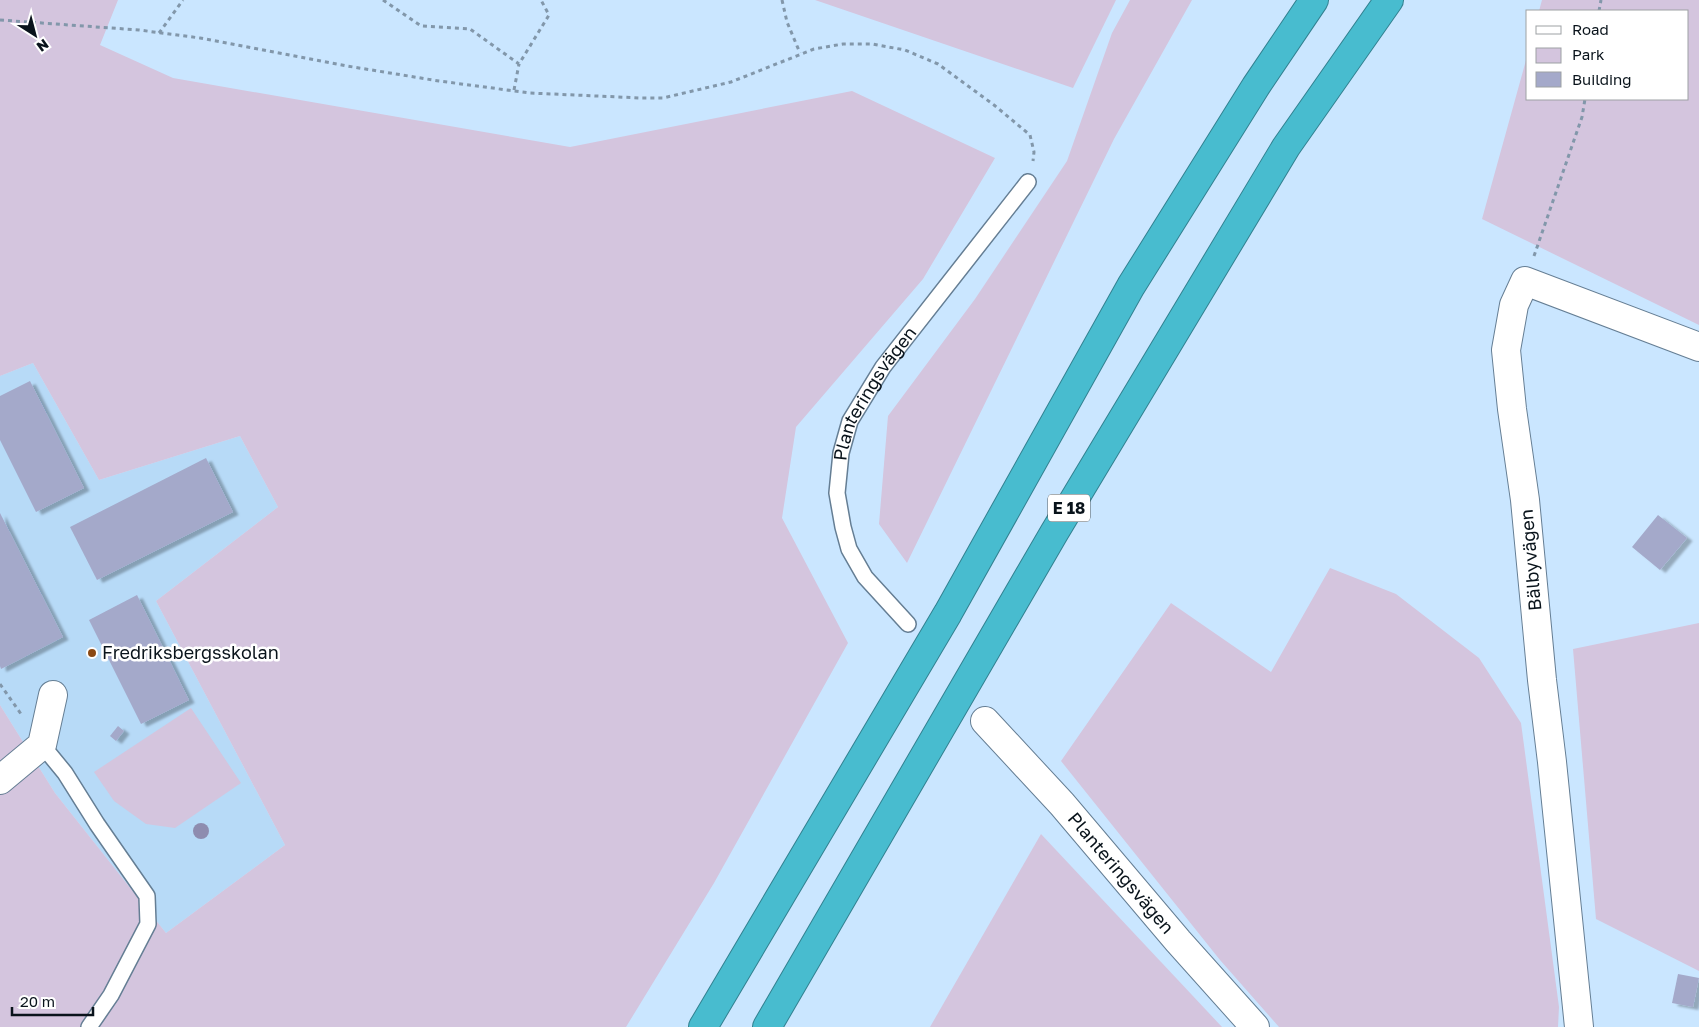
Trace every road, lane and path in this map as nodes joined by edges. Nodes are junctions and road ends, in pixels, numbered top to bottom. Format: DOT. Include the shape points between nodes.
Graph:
graph roads {
  1 [pos="183,0"];
  2 [pos="383,0"];
  3 [pos="541,0"];
  4 [pos="782,0"];
  5 [pos="1314,0"];
  6 [pos="1389,0"];
  7 [pos="0,20"];
  8 [pos="159,33"];
  9 [pos="800,53"];
  10 [pos="519,64"];
  11 [pos="514,91"];
  12 [pos="1585,100"];
  13 [pos="1028,182"];
  14 [pos="1525,281"];
  15 [pos="1699,347"];
  16 [pos="908,624"];
  17 [pos="53,694"];
  18 [pos="985,721"];
  19 [pos="42,745"];
  20 [pos="0,780"];
  21 [pos="89,1027"];
  22 [pos="703,1027"];
  23 [pos="767,1027"];
  24 [pos="1255,1027"];
  25 [pos="1579,1027"];
  1 -- 8 [label="path"];
  2 -- 10 [label="path" via="421,26 470,29"];
  3 -- 10 [label="path" via="549,14"];
  4 -- 9 [label="path"];
  5 -- 22 [label="highway" via="1256,86 1131,286 948,613"];
  6 -- 23 [label="highway, E 18" via="1286,147 1054,533"];
  7 -- 8 [label="path"];
  8 -- 11 [label="path"];
  9 -- 11 [label="path" via="731,82 664,98"];
  9 -- 13 [label="path" via="842,44 872,44 905,50 938,64 1030,135 1034,152"];
  10 -- 11 [label="path"];
  12 -- 14 [label="path" via="1582,117"];
  13 -- 16 [label="lane, Planteringsvägen" via="883,367 850,421 841,453 837,493 849,549 866,577"];
  14 -- 15 [label="street"];
  14 -- 25 [label="street, Bälbyvägen" via="1514,305 1506,350 1526,500"];
  17 -- 19 [label="street"];
  18 -- 24 [label="street, Planteringsvägen" via="1062,804"];
  19 -- 20 [label="street"];
  19 -- 21 [label="lane" via="65,773 147,896 148,924 111,995"];
}
